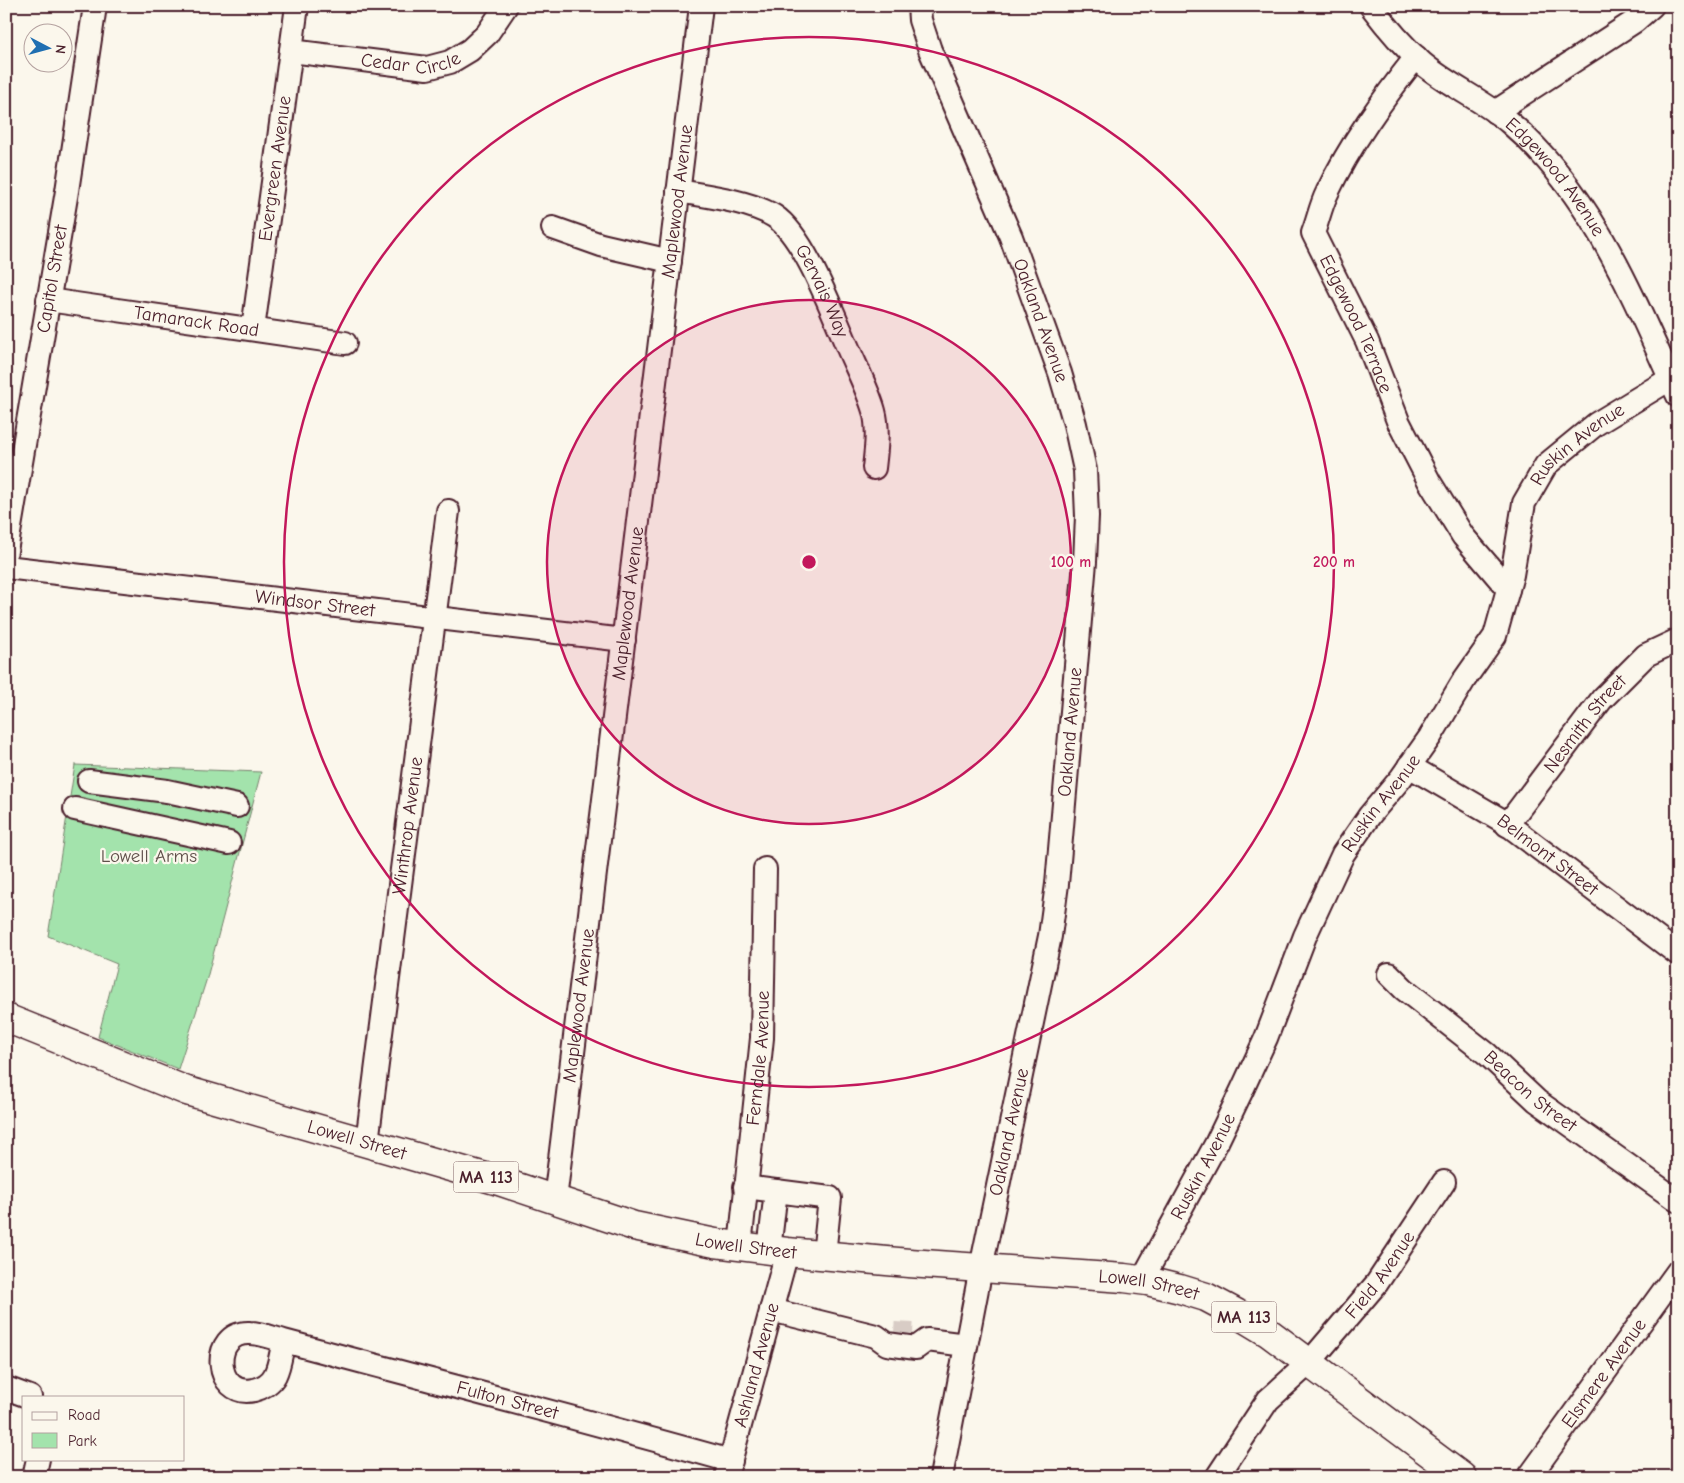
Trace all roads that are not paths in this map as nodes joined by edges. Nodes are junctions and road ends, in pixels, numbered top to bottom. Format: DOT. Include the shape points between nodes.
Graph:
graph roads {
  1 [pos="95,6"];
  2 [pos="297,6"];
  3 [pos="506,6"];
  4 [pos="701,6"];
  5 [pos="919,6"];
  6 [pos="1372,6"];
  7 [pos="1652,6"];
  8 [pos="291,51"];
  9 [pos="1416,57"];
  10 [pos="1495,112"];
  11 [pos="678,191"];
  12 [pos="553,228"];
  13 [pos="670,260"];
  14 [pos="48,300"];
  15 [pos="253,330"];
  16 [pos="345,343"];
  17 [pos="1674,387"];
  18 [pos="874,468"];
  19 [pos="448,511"];
  20 [pos="6,550"];
  21 [pos="6,567"];
  22 [pos="1508,589"];
  23 [pos="434,618"];
  24 [pos="624,640"];
  25 [pos="1678,640"];
  26 [pos="1410,766"];
  27 [pos="89,781"];
  28 [pos="237,806"];
  29 [pos="75,810"];
  30 [pos="1507,825"];
  31 [pos="229,843"];
  32 [pos="765,869"];
  33 [pos="1678,954"];
  34 [pos="1389,974"];
  35 [pos="6,1018"];
  36 [pos="367,1142"];
  37 [pos="1444,1182"];
  38 [pos="745,1187"];
  39 [pos="776,1191"];
  40 [pos="555,1200"];
  41 [pos="1678,1201"];
  42 [pos="740,1246"];
  43 [pos="778,1251"];
  44 [pos="824,1255"];
  45 [pos="980,1268"];
  46 [pos="1678,1271"];
  47 [pos="1142,1280"];
  48 [pos="771,1310"];
  49 [pos="284,1341"];
  50 [pos="966,1345"];
  51 [pos="1309,1363"];
  52 [pos="6,1388"];
  53 [pos="27,1396"];
  54 [pos="38,1460"];
  55 [pos="728,1469"];
  56 [pos="1449,1472"];
  57 [pos="34,1477"];
  58 [pos="941,1477"];
  59 [pos="1217,1477"];
  60 [pos="1529,1477"];
  1 -- 14 [label="street, Capitol Street" via="68,191"];
  2 -- 8 [label="street, Evergreen Avenue"];
  3 -- 8 [label="street, Cedar Circle" via="487,34 470,50 450,62 427,68"];
  4 -- 11 [label="street, Maplewood Avenue"];
  5 -- 45 [label="street, Oakland Avenue" via="930,50 1011,236 1060,373 1075,424 1085,479 1085,562 1054,901 1042,980"];
  6 -- 9 [label="street, Edgewood Avenue"];
  7 -- 10 [label="street"];
  8 -- 15 [label="street, Evergreen Avenue"];
  9 -- 10 [label="street, Edgewood Avenue"];
  9 -- 22 [label="street, Edgewood Terrace" via="1381,102 1354,145 1327,193 1313,233 1366,341 1398,421 1429,481 1463,536"];
  10 -- 17 [label="street, Edgewood Avenue" via="1510,122 1550,162 1593,221 1632,293"];
  11 -- 13 [label="street, Maplewood Avenue"];
  11 -- 18 [label="street, Gervais Way" via="751,207 774,216 786,227 819,283 875,413"];
  12 -- 13 [label="street" via="602,245"];
  13 -- 24 [label="street, Maplewood Avenue"];
  14 -- 15 [label="street, Tamarack Road"];
  14 -- 20 [label="street, Capitol Street"];
  15 -- 16 [label="street, Tamarack Road"];
  17 -- 22 [label="street, Ruskin Avenue" via="1596,424 1546,465 1524,503"];
  19 -- 23 [label="street, Winthrop Avenue"];
  21 -- 23 [label="street, Windsor Street"];
  22 -- 26 [label="street, Ruskin Avenue" via="1495,636"];
  23 -- 24 [label="street, Windsor Street"];
  23 -- 36 [label="street, Winthrop Avenue"];
  24 -- 40 [label="street, Maplewood Avenue"];
  25 -- 30 [label="street, Nesmith Street" via="1646,655 1602,698"];
  26 -- 30 [label="street, Belmont Street"];
  26 -- 47 [label="street, Ruskin Avenue" via="1370,814 1343,854 1305,936 1266,1038 1242,1090"];
  27 -- 28 [label="street" via="167,791"];
  29 -- 31 [label="street"];
  30 -- 33 [label="street, Belmont Street"];
  32 -- 38 [label="street, Ferndale Avenue" via="762,1038"];
  34 -- 41 [label="street, Beacon Street" via="1487,1054 1537,1101"];
  35 -- 36 [label="main road, Lowell Street / MA 113" via="187,1091"];
  36 -- 40 [label="main road, Lowell Street / MA 113"];
  37 -- 51 [label="street, Field Avenue" via="1376,1283"];
  38 -- 39 [label="street"];
  38 -- 42 [label="street, Ferndale Avenue"];
  39 -- 43 [label="street, Ashland Avenue"];
  39 -- 44 [label="street" via="830,1198"];
  40 -- 42 [label="main road, Lowell Street / MA 113" via="634,1226"];
  42 -- 43 [label="main road, Lowell Street / MA 113"];
  43 -- 44 [label="main road, Lowell Street / MA 113"];
  43 -- 48 [label="street, Ashland Avenue"];
  44 -- 45 [label="main road, Lowell Street / MA 113"];
  45 -- 47 [label="main road, Lowell Street / MA 113"];
  45 -- 50 [label="street, Oakland Avenue"];
  46 -- 60 [label="street, Elsmere Avenue"];
  47 -- 51 [label="main road, Lowell Street / MA 113" via="1206,1297 1269,1332"];
  48 -- 50 [label="street" via="893,1335"];
  48 -- 55 [label="street, Ashland Avenue"];
  49 -- 55 [label="street, Fulton Street"];
  50 -- 58 [label="street, Oakland Avenue"];
  51 -- 56 [label="main road, Lowell Street / MA 113"];
  51 -- 59 [label="street, Field Avenue" via="1268,1400"];
  52 -- 53 [label="street"];
  54 -- 57 [label="street"];
}
